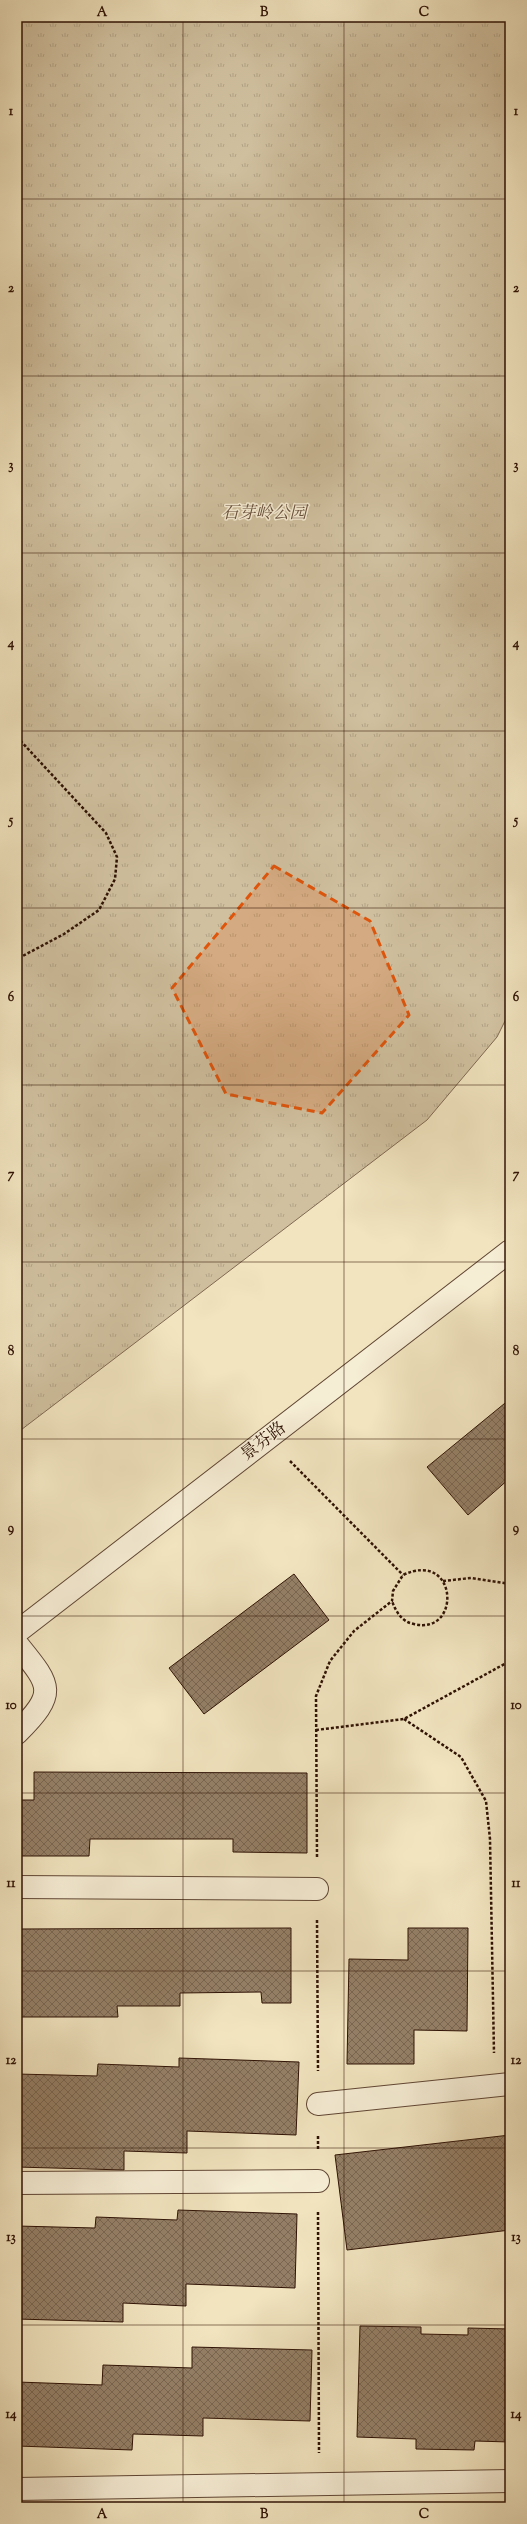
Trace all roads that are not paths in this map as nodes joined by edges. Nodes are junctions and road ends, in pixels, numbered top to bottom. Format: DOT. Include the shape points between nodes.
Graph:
graph roads {
  1 [pos="510,1251"];
  2 [pos="17,1632"];
  3 [pos="17,1644"];
  4 [pos="17,1733"];
  5 [pos="17,1886"];
  6 [pos="317,1889"];
  7 [pos="503,2084"];
  8 [pos="318,2104"];
  9 [pos="318,2181"];
  10 [pos="17,2183"];
  11 [pos="510,2481"];
  12 [pos="17,2489"];
  1 -- 2 [label="street, 景芬路"];
  3 -- 4 [label="street" via="42,1676 46,1692 36,1713"];
  5 -- 6 [label="street"];
  7 -- 8 [label="street"];
  9 -- 10 [label="street"];
  11 -- 12 [label="street"];
}
